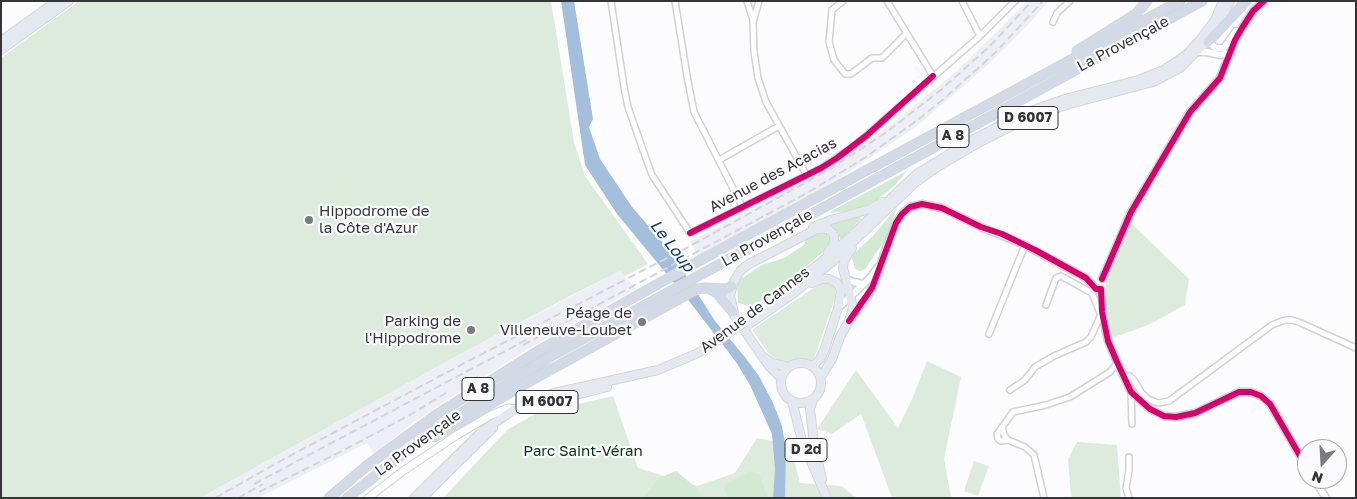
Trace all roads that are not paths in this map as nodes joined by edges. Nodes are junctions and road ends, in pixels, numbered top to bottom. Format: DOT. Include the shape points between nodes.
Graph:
graph roads {
  1 [pos="57,1"];
  2 [pos="69,1"];
  3 [pos="611,1"];
  4 [pos="675,1"];
  5 [pos="747,1"];
  6 [pos="759,1"];
  7 [pos="843,1"];
  8 [pos="887,1"];
  9 [pos="962,1"];
  10 [pos="1015,1"];
  11 [pos="1070,1"];
  12 [pos="1147,1"];
  13 [pos="1180,1"];
  14 [pos="1202,1"];
  15 [pos="1223,1"];
  16 [pos="1230,1"];
  17 [pos="1246,1"];
  18 [pos="1264,1"];
  19 [pos="753,22"];
  20 [pos="1053,22"];
  21 [pos="1242,28"];
  22 [pos="906,34"];
  23 [pos="980,36"];
  24 [pos="1,41"];
  25 [pos="1208,42"];
  26 [pos="1,50"];
  27 [pos="1198,52"];
  28 [pos="1230,53"];
  29 [pos="1213,54"];
  30 [pos="1225,69"];
  31 [pos="1049,72"];
  32 [pos="933,76"];
  33 [pos="779,126"];
  34 [pos="719,160"];
  35 [pos="806,174"];
  36 [pos="897,190"];
  37 [pos="742,206"];
  38 [pos="876,220"];
  39 [pos="790,242"];
  40 [pos="1025,245"];
  41 [pos="822,259"];
  42 [pos="881,262"];
  43 [pos="846,278"];
  44 [pos="1097,281"];
  45 [pos="864,284"];
  46 [pos="732,286"];
  47 [pos="840,286"];
  48 [pos="707,288"];
  49 [pos="793,294"];
  50 [pos="852,295"];
  51 [pos="868,296"];
  52 [pos="1046,305"];
  53 [pos="838,308"];
  54 [pos="733,312"];
  55 [pos="1102,314"];
  56 [pos="849,321"];
  57 [pos="747,323"];
  58 [pos="989,334"];
  59 [pos="723,340"];
  60 [pos="1356,348"];
  61 [pos="699,355"];
  62 [pos="763,357"];
  63 [pos="1117,363"];
  64 [pos="812,366"];
  65 [pos="788,367"];
  66 [pos="821,377"];
  67 [pos="782,378"];
  68 [pos="1124,378"];
  69 [pos="1010,390"];
  70 [pos="1131,392"];
  71 [pos="813,400"];
  72 [pos="792,401"];
  73 [pos="515,409"];
  74 [pos="1132,424"];
  75 [pos="1297,451"];
  76 [pos="1129,457"];
  77 [pos="376,474"];
  78 [pos="826,497"];
  79 [pos="329,498"];
  80 [pos="347,498"];
  81 [pos="368,498"];
  82 [pos="414,498"];
  83 [pos="422,498"];
  84 [pos="1044,498"];
  85 [pos="1129,498"];
  1 -- 24 [label="main road"];
  2 -- 26 [label="main road"];
  3 -- 37 [label="street, Avenue des Acacias" via="626,94 652,174 690,233"];
  4 -- 34 [label="street" via="694,112"];
  5 -- 19 [label="street"];
  6 -- 19 [label="street"];
  7 -- 22 [label="street" via="832,10 829,42 834,60 845,74 851,74 872,58 882,58"];
  8 -- 22 [label="street"];
  9 -- 23 [label="street"];
  10 -- 23 [label="street, Avenue des Acacias"];
  11 -- 20 [label="street" via="1057,13"];
  12 -- 31 [label="highway" via="1136,14"];
  13 -- 31 [label="highway, La Provençale / A 8"];
  14 -- 77 [label="highway, La Provençale / A 8" via="548,358 430,433"];
  15 -- 36 [label="main road, Avenue de Cannes / D 6007" via="1215,20 1176,64 1138,80 1018,116 918,172"];
  16 -- 25 [label="main road, D 6007"];
  17 -- 25 [label="highway"];
  18 -- 21 [label="street"];
  19 -- 33 [label="street" via="758,78"];
  21 -- 25 [label="street" via="1235,32 1224,48 1216,48"];
  21 -- 28 [label="street"];
  22 -- 32 [label="street"];
  23 -- 32 [label="street, Avenue des Acacias"];
  25 -- 27 [label="main road, D 6007"];
  27 -- 29 [label="street"];
  27 -- 38 [label="main road, D 6007" via="1180,68 1153,82 1046,111 999,132 924,176"];
  28 -- 29 [label="street"];
  28 -- 30 [label="street"];
  29 -- 30 [label="street"];
  30 -- 44 [label="street" via="1190,112 1132,212"];
  31 -- 79 [label="highway, La Provençale / A 8" via="540,350 436,415"];
  32 -- 35 [label="street, Avenue des Acacias" via="854,146"];
  33 -- 34 [label="street"];
  33 -- 35 [label="street"];
  34 -- 37 [label="street"];
  35 -- 37 [label="street, Avenue des Acacias"];
  36 -- 39 [label="main road" via="877,206 824,222"];
  36 -- 41 [label="main road, Avenue de Cannes / D 6007" via="835,251"];
  38 -- 43 [label="main road" via="846,255 843,264"];
  38 -- 49 [label="main road, Avenue de Cannes / D 6007"];
  39 -- 41 [label="main road" via="817,229 828,229 834,235 834,241"];
  39 -- 46 [label="main road" via="745,267"];
  40 -- 42 [label="street" via="942,208 922,204 910,207 902,214"];
  40 -- 44 [label="street"];
  40 -- 58 [label="street"];
  41 -- 57 [label="main road, Avenue de Cannes / D 6007"];
  42 -- 45 [label="street"];
  42 -- 51 [label="street"];
  43 -- 45 [label="street"];
  43 -- 50 [label="main road"];
  44 -- 55 [label="street" via="1096,289 1101,289"];
  45 -- 50 [label="street"];
  45 -- 51 [label="street"];
  46 -- 48 [label="highway"];
  46 -- 54 [label="main road"];
  47 -- 49 [label="main road" via="829,278 821,279"];
  47 -- 50 [label="street"];
  47 -- 53 [label="main road"];
  48 -- 54 [label="highway" via="717,293"];
  48 -- 77 [label="highway" via="697,289 473,413"];
  49 -- 57 [label="main road, Avenue de Cannes / D 6007"];
  50 -- 51 [label="street" via="859,298"];
  50 -- 53 [label="street"];
  50 -- 56 [label="main road"];
  51 -- 56 [label="street"];
  52 -- 55 [label="street" via="1056,278 1062,276 1092,293"];
  53 -- 64 [label="main road" via="822,355"];
  54 -- 62 [label="main road"];
  55 -- 63 [label="street"];
  55 -- 69 [label="street" via="1086,342 1035,367 1025,380"];
  56 -- 66 [label="main road"];
  57 -- 59 [label="main road, Avenue de Cannes / D 6007, bridge"];
  59 -- 61 [label="main road, Avenue de Cannes / M 6007"];
  60 -- 68 [label="street" via="1305,325 1285,320 1272,325 1169,401 1158,403 1148,399 1130,376"];
  61 -- 73 [label="main road, Avenue de Cannes / M 6007" via="658,370 554,394"];
  61 -- 83 [label="main road, Avenue de Cannes / M 6007" via="659,375 534,405 514,415 494,428"];
  62 -- 65 [label="main road"];
  62 -- 67 [label="main road"];
  63 -- 68 [label="street"];
  63 -- 84 [label="street" via="1110,372 1070,397 1013,412 1002,427 1008,440 1034,455"];
  64 -- 65 [label="main road" via="798,363"];
  64 -- 66 [label="main road"];
  65 -- 67 [label="main road"];
  66 -- 71 [label="main road" via="820,391"];
  67 -- 72 [label="main road" via="782,391"];
  68 -- 70 [label="street"];
  70 -- 74 [label="street"];
  70 -- 75 [label="street" via="1150,410 1176,418 1195,413 1239,392 1251,392 1270,404"];
  71 -- 72 [label="main road" via="801,404"];
  71 -- 78 [label="main road, D 2d" via="810,409 815,450"];
  72 -- 78 [label="main road, D 2d" via="802,441"];
  73 -- 81 [label="main road" via="508,408 491,415 457,435"];
  73 -- 82 [label="main road, Avenue de Cannes / M 6007" via="480,433"];
  76 -- 85 [label="street" via="1126,488"];
  77 -- 80 [label="highway, La Provençale / A 8"];
}
